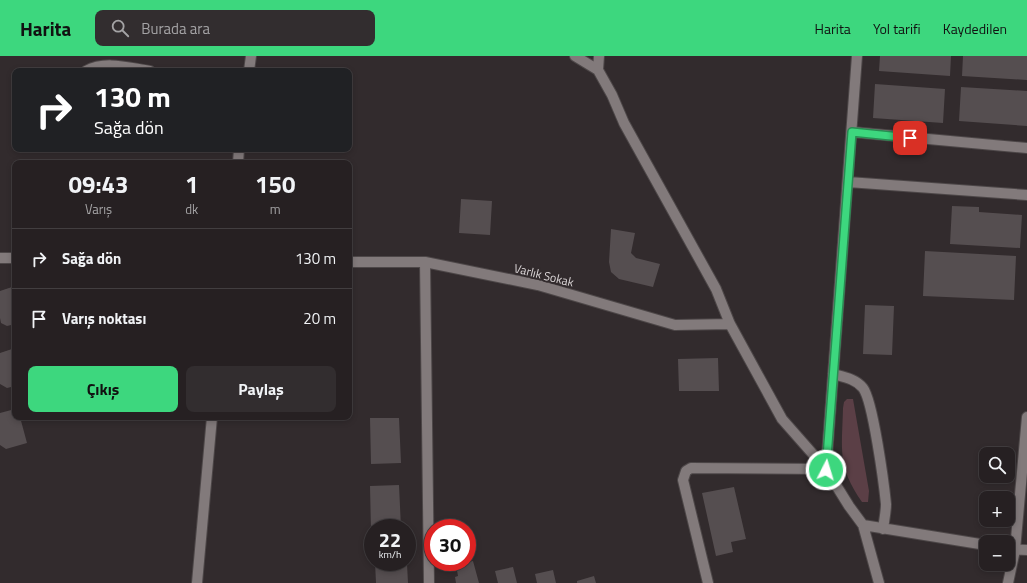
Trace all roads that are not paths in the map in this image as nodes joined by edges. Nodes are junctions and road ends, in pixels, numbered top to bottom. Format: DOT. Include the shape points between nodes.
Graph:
graph roads {
  1 [pos="251,56"];
  2 [pos="575,56"];
  3 [pos="599,56"];
  4 [pos="857,56"];
  5 [pos="91,68"];
  6 [pos="128,68"];
  7 [pos="249,68"];
  8 [pos="598,70"];
  9 [pos="852,132"];
  10 [pos="1027,148"];
  11 [pos="848,182"];
  12 [pos="1027,195"];
  13 [pos="0,258"];
  14 [pos="12,258"];
  15 [pos="352,262"];
  16 [pos="425,262"];
  17 [pos="730,324"];
  18 [pos="833,374"];
  19 [pos="1027,417"];
  20 [pos="212,420"];
  21 [pos="826,470"];
  22 [pos="863,526"];
  23 [pos="883,528"];
  24 [pos="1014,535"];
  25 [pos="979,544"];
  26 [pos="1015,550"];
  27 [pos="1027,550"];
  28 [pos="1009,571"];
  29 [pos="198,583"];
  30 [pos="429,583"];
  31 [pos="708,583"];
  32 [pos="879,583"];
  33 [pos="1008,583"];
  1 -- 7 [label="street"];
  2 -- 8 [label="street"];
  3 -- 8 [label="street"];
  4 -- 9 [label="street"];
  5 -- 6 [label="street" via="107,65"];
  8 -- 17 [label="street" via="716,289"];
  9 -- 10 [label="street"];
  9 -- 11 [label="street"];
  11 -- 12 [label="street"];
  11 -- 18 [label="street"];
  13 -- 14 [label="street"];
  15 -- 16 [label="street, Varlık Sokak"];
  16 -- 17 [label="street, Varlık Sokak" via="538,285 675,325"];
  16 -- 30 [label="street"];
  17 -- 21 [label="street" via="782,420"];
  18 -- 21 [label="street"];
  18 -- 23 [label="street" via="855,381 863,388 868,398 886,505"];
  19 -- 24 [label="street"];
  20 -- 29 [label="street"];
  21 -- 22 [label="street"];
  21 -- 31 [label="street" via="691,468 686,472 683,480"];
  22 -- 23 [label="street"];
  22 -- 32 [label="street"];
  23 -- 25 [label="street"];
  26 -- 27 [label="street"];
  28 -- 33 [label="street"];
}
